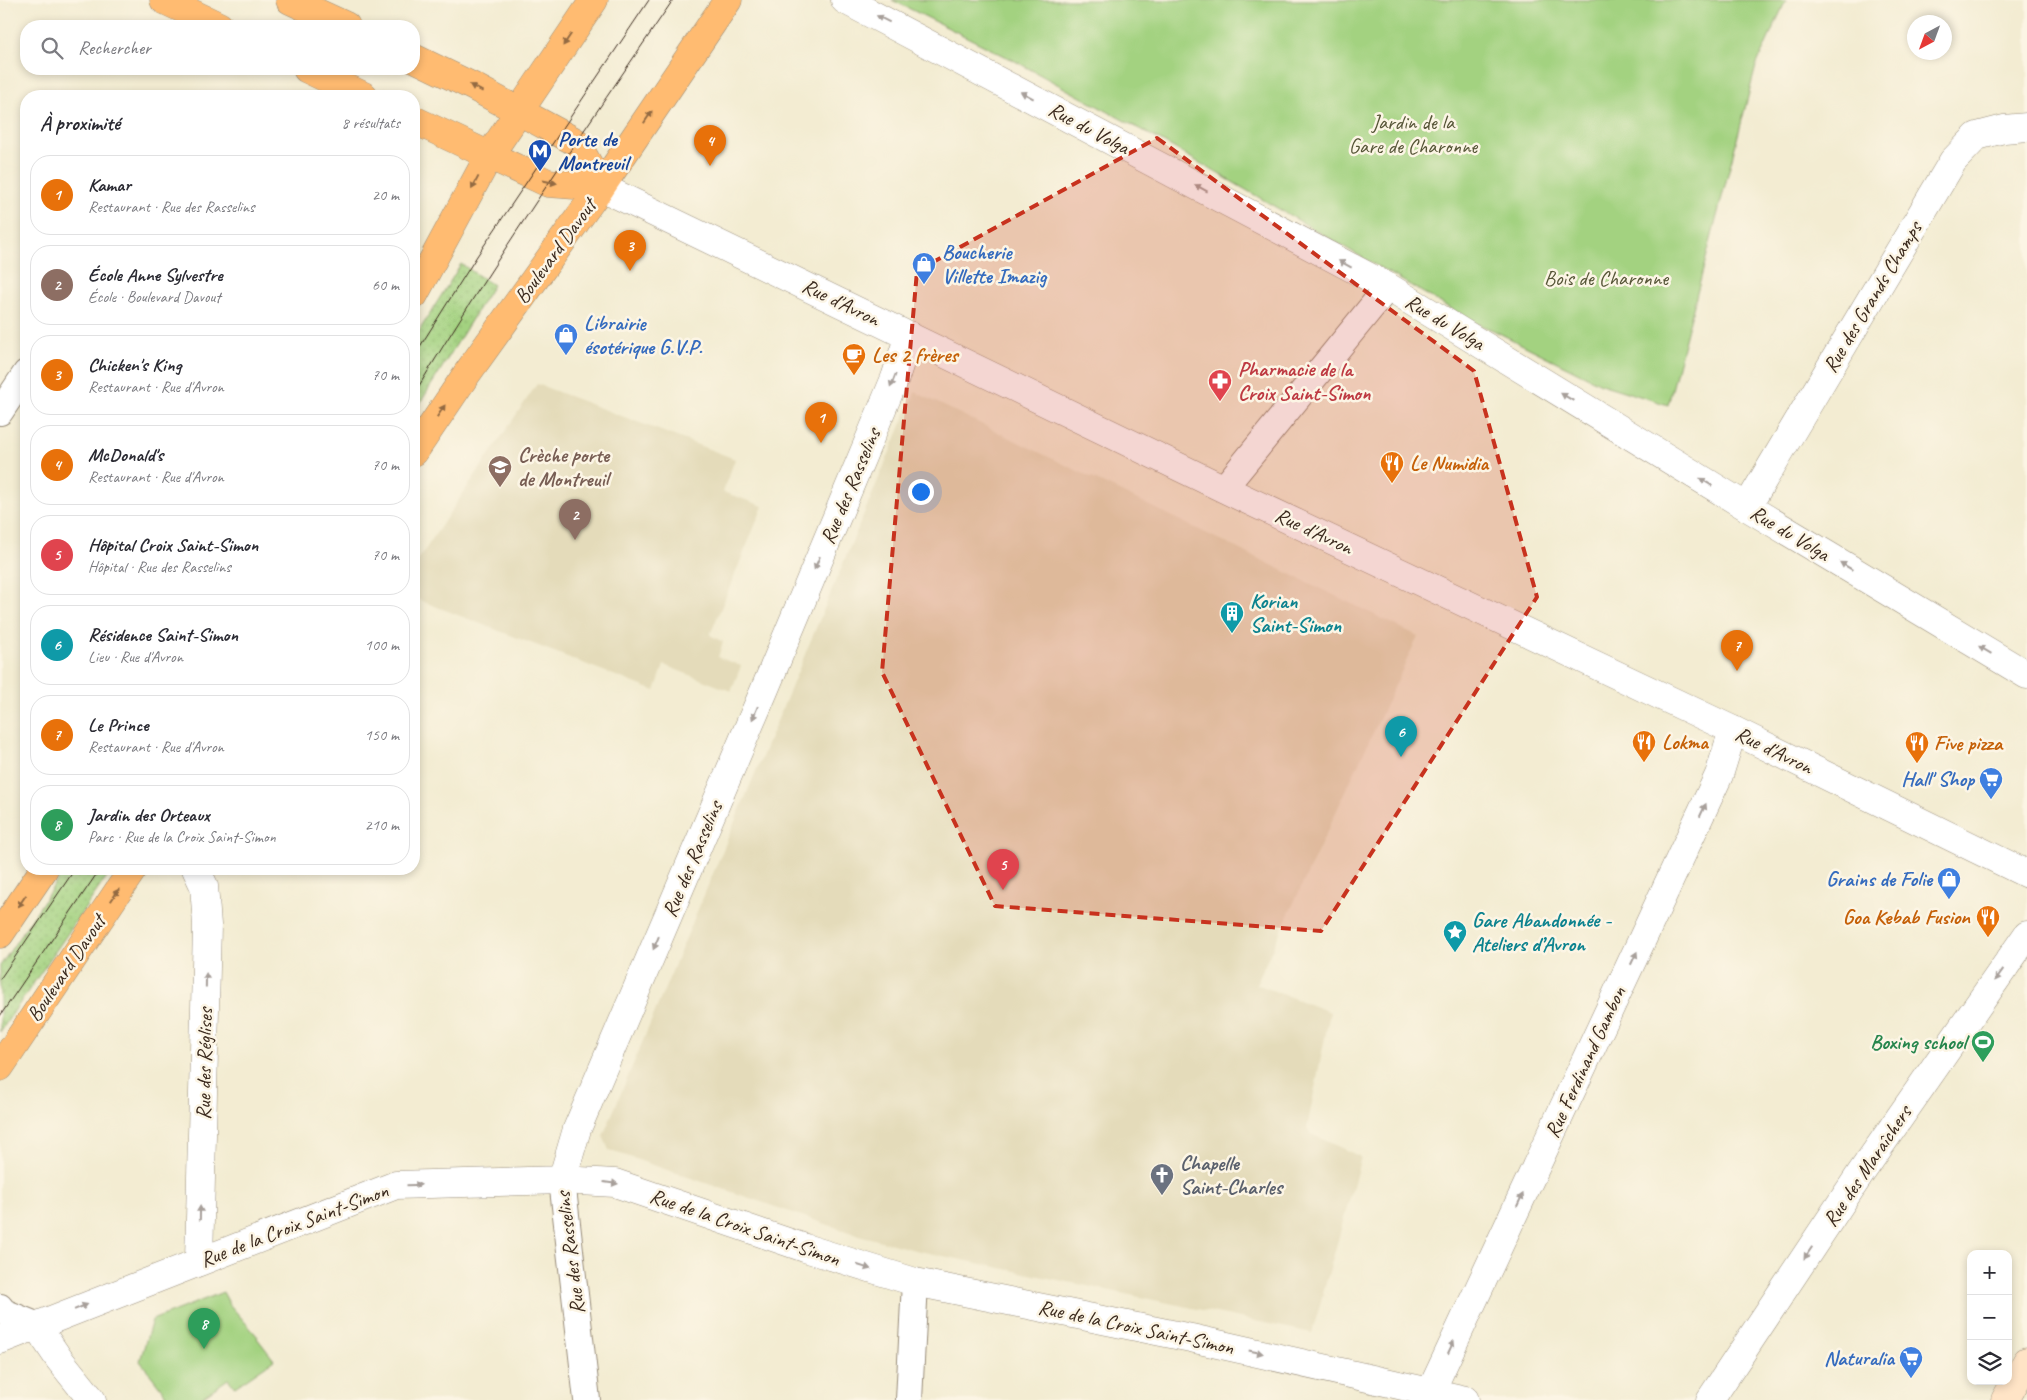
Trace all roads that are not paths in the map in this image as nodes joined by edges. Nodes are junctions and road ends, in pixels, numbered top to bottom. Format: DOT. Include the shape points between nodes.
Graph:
graph roads {
  1 [pos="164,0"];
  2 [pos="594,0"];
  3 [pos="728,0"];
  4 [pos="845,0"];
  5 [pos="296,1"];
  6 [pos="206,20"];
  7 [pos="334,20"];
  8 [pos="420,61"];
  9 [pos="320,75"];
  10 [pos="351,90"];
  11 [pos="519,112"];
  12 [pos="420,123"];
  13 [pos="2027,127"];
  14 [pos="489,156"];
  15 [pos="601,186"];
  16 [pos="420,284"];
  17 [pos="1388,287"];
  18 [pos="908,335"];
  19 [pos="20,382"];
  20 [pos="0,412"];
  21 [pos="420,443"];
  22 [pos="1224,488"];
  23 [pos="1747,507"];
  24 [pos="2027,675"];
  25 [pos="1733,730"];
  26 [pos="2027,874"];
  27 [pos="40,875"];
  28 [pos="129,875"];
  29 [pos="199,875"];
  30 [pos="0,934"];
  31 [pos="2027,935"];
  32 [pos="0,1067"];
  33 [pos="562,1180"];
  34 [pos="199,1262"];
  35 [pos="915,1282"];
  36 [pos="0,1307"];
  37 [pos="36,1325"];
  38 [pos="0,1340"];
  39 [pos="2027,1361"];
  40 [pos="1431,1391"];
  41 [pos="92,1400"];
  42 [pos="587,1400"];
  43 [pos="908,1400"];
  44 [pos="1466,1400"];
  45 [pos="1710,1400"];
  46 [pos="2005,1400"];
  1 -- 6 [label="main road"];
  2 -- 11 [label="main road, one-way"];
  15 -- 3 [label="main road, Boulevard Davout, one-way"];
  17 -- 4 [label="street, Rue du Volga, one-way"];
  5 -- 7 [label="main road"];
  11 -- 8 [label="main road, one-way"];
  9 -- 10 [label="main road"];
  11 -- 14 [label="main road"];
  11 -- 15 [label="main road" via="576,142"];
  12 -- 14 [label="main road"];
  13 -- 23 [label="street, Rue des Grands Champs" via="1977,136 1953,161"];
  14 -- 15 [label="main road, one-way" via="548,183"];
  14 -- 16 [label="main road, one-way"];
  15 -- 18 [label="street, Rue d'Avron"];
  21 -- 15 [label="main road, Boulevard Davout, one-way"];
  17 -- 22 [label="street"];
  23 -- 17 [label="street, Rue du Volga, one-way"];
  18 -- 22 [label="street, Rue d'Avron"];
  18 -- 33 [label="street, Rue des Rasselins, one-way" via="895,378 772,673 576,1129"];
  19 -- 20 [label="street"];
  22 -- 25 [label="street, Rue d'Avron"];
  24 -- 23 [label="street, Rue du Volga, one-way"];
  25 -- 26 [label="street, Rue d'Avron"];
  40 -- 25 [label="street, Rue Ferdinand Gambon, one-way" via="1719,775"];
  27 -- 30 [label="main road, one-way"];
  32 -- 28 [label="main road, Boulevard Davout, one-way"];
  34 -- 29 [label="street, Rue des Réglises, one-way" via="207,925 204,886"];
  31 -- 45 [label="street, Rue des Maraîchers, one-way" via="1861,1173"];
  34 -- 33 [label="street, Rue de la Croix Saint-Simon, one-way" via="396,1185"];
  33 -- 35 [label="street, Rue de la Croix Saint-Simon, one-way" via="616,1183"];
  33 -- 42 [label="street, Rue des Rasselins"];
  37 -- 34 [label="street, Rue de la Croix Saint-Simon, one-way"];
  35 -- 40 [label="street, Rue de la Croix Saint-Simon, one-way"];
  35 -- 43 [label="street"];
  36 -- 37 [label="street" via="4,1312"];
  37 -- 38 [label="street, Rue de la Croix Saint-Simon"];
  37 -- 41 [label="street"];
  39 -- 46 [label="main road"];
  40 -- 44 [label="street, Rue de la Croix Saint-Simon"];
}
